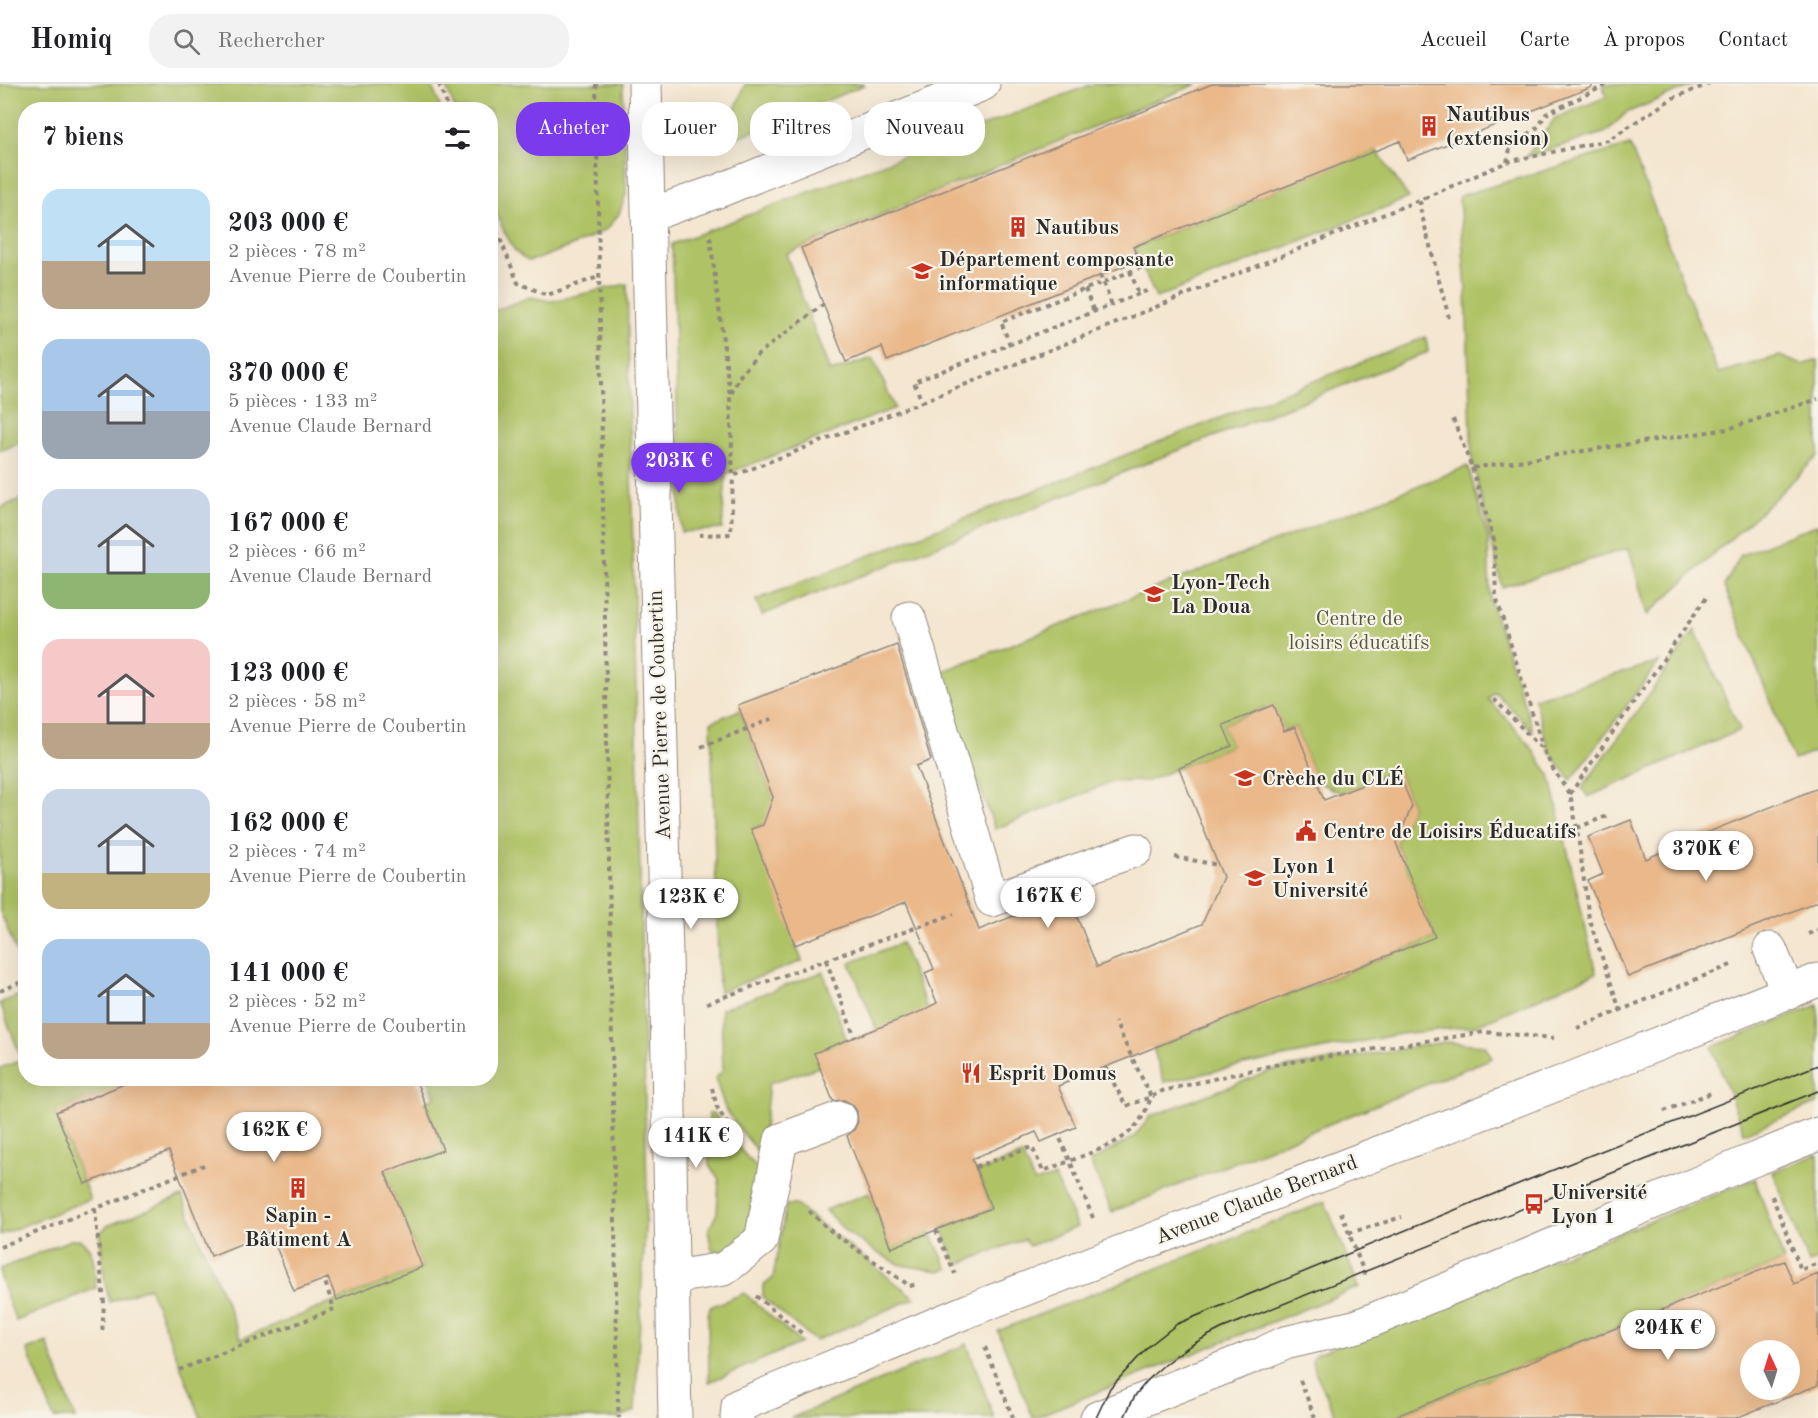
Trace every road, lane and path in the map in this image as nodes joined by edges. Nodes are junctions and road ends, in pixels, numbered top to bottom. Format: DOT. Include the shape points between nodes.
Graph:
graph roads {
  1 [pos="439,84"];
  2 [pos="596,84"];
  3 [pos="645,84"];
  4 [pos="983,84"];
  5 [pos="1603,84"];
  6 [pos="1709,84"];
  7 [pos="446,102"];
  8 [pos="1507,162"];
  9 [pos="1429,196"];
  10 [pos="648,215"];
  11 [pos="709,230"];
  12 [pos="498,234"];
  13 [pos="1155,262"];
  14 [pos="1130,271"];
  15 [pos="1100,275"];
  16 [pos="601,276"];
  17 [pos="1104,282"];
  18 [pos="1085,289"];
  19 [pos="1149,290"];
  20 [pos="1138,294"];
  21 [pos="824,304"];
  22 [pos="1112,304"];
  23 [pos="1094,312"];
  24 [pos="1449,318"];
  25 [pos="1010,345"];
  26 [pos="730,397"];
  27 [pos="1818,399"];
  28 [pos="922,402"];
  29 [pos="1453,419"];
  30 [pos="1472,468"];
  31 [pos="733,476"];
  32 [pos="699,535"];
  33 [pos="1708,595"];
  34 [pos="909,618"];
  35 [pos="1494,699"];
  36 [pos="774,718"];
  37 [pos="701,747"];
  38 [pos="1544,751"];
  39 [pos="1570,794"];
  40 [pos="1609,815"];
  41 [pos="1578,828"];
  42 [pos="1136,850"];
  43 [pos="992,900"];
  44 [pos="1818,930"];
  45 [pos="1770,949"];
  46 [pos="826,960"];
  47 [pos="1818,980"];
  48 [pos="18,983"];
  49 [pos="0,989"];
  50 [pos="1788,993"];
  51 [pos="701,1005"];
  52 [pos="1620,1010"];
  53 [pos="1115,1022"];
  54 [pos="1573,1030"];
  55 [pos="1563,1034"];
  56 [pos="855,1038"];
  57 [pos="1105,1067"];
  58 [pos="1714,1092"];
  59 [pos="1151,1097"];
  60 [pos="1664,1111"];
  61 [pos="840,1118"];
  62 [pos="1058,1134"];
  63 [pos="1818,1134"];
  64 [pos="1757,1158"];
  65 [pos="1070,1161"];
  66 [pos="204,1165"];
  67 [pos="975,1167"];
  68 [pos="1326,1173"];
  69 [pos="95,1209"];
  70 [pos="1092,1216"];
  71 [pos="1402,1217"];
  72 [pos="936,1230"];
  73 [pos="1349,1233"];
  74 [pos="0,1247"];
  75 [pos="1818,1263"];
  76 [pos="724,1269"];
  77 [pos="953,1271"];
  78 [pos="673,1277"];
  79 [pos="324,1280"];
  80 [pos="1368,1281"];
  81 [pos="970,1310"];
  82 [pos="102,1334"];
  83 [pos="839,1364"];
  84 [pos="179,1370"];
  85 [pos="620,1418"];
  86 [pos="675,1418"];
  87 [pos="738,1418"];
  88 [pos="1013,1418"];
  89 [pos="1097,1418"];
  1 -- 7 [label="path"];
  2 -- 16 [label="path"];
  3 -- 10 [label="street, Avenue Pierre de Coubertin"];
  4 -- 10 [label="street" via="721,190"];
  5 -- 8 [label="path" via="1546,114 1539,126 1510,149"];
  6 -- 8 [label="path" via="1673,98 1608,140"];
  8 -- 9 [label="path"];
  9 -- 24 [label="path" via="1419,204"];
  9 -- 28 [label="path"];
  10 -- 78 [label="street, Avenue Pierre de Coubertin"];
  11 -- 26 [label="path"];
  12 -- 16 [label="path" via="518,283 547,295"];
  13 -- 14 [label="path"];
  14 -- 17 [label="path"];
  14 -- 20 [label="path"];
  15 -- 17 [label="path"];
  16 -- 85 [label="path"];
  17 -- 18 [label="path"];
  17 -- 22 [label="path"];
  18 -- 23 [label="path"];
  18 -- 25 [label="path" via="1000,322"];
  19 -- 20 [label="path"];
  20 -- 22 [label="path"];
  21 -- 26 [label="path" via="758,354 739,377"];
  22 -- 23 [label="path"];
  23 -- 25 [label="path"];
  25 -- 28 [label="path" via="914,382"];
  26 -- 31 [label="path"];
  27 -- 30 [label="path" via="1728,429"];
  28 -- 31 [label="path"];
  29 -- 30 [label="path"];
  30 -- 38 [label="path" via="1494,540 1496,597"];
  31 -- 32 [label="path" via="731,534"];
  33 -- 39 [label="path"];
  34 -- 43 [label="street"];
  35 -- 38 [label="path"];
  36 -- 37 [label="path"];
  38 -- 39 [label="path"];
  39 -- 41 [label="path"];
  40 -- 41 [label="path"];
  41 -- 52 [label="path" via="1589,919"];
  42 -- 43 [label="street"];
  43 -- 46 [label="path"];
  44 -- 45 [label="path"];
  45 -- 50 [label="street"];
  45 -- 52 [label="path"];
  46 -- 51 [label="path"];
  46 -- 56 [label="path"];
  47 -- 50 [label="street, Avenue Claude Bernard"];
  48 -- 49 [label="path"];
  50 -- 68 [label="street, Avenue Claude Bernard"];
  52 -- 54 [label="path"];
  53 -- 59 [label="path"];
  55 -- 59 [label="path" via="1554,1038 1484,1032 1273,1065 1162,1091"];
  57 -- 59 [label="path" via="1126,1106"];
  58 -- 60 [label="path"];
  59 -- 65 [label="path" via="1134,1130 1121,1140"];
  61 -- 76 [label="street" via="781,1140 761,1240"];
  62 -- 65 [label="path"];
  63 -- 64 [label="street"];
  64 -- 75 [label="path" via="1801,1270"];
  64 -- 89 [label="street" via="1358,1326 1285,1343"];
  65 -- 67 [label="path" via="1043,1171 1032,1147"];
  65 -- 70 [label="path"];
  66 -- 69 [label="path"];
  68 -- 73 [label="path"];
  68 -- 81 [label="street, Avenue Claude Bernard"];
  69 -- 74 [label="path"];
  69 -- 82 [label="path" via="104,1304"];
  71 -- 73 [label="path"];
  72 -- 77 [label="path"];
  73 -- 80 [label="path"];
  76 -- 78 [label="street"];
  76 -- 83 [label="path"];
  78 -- 86 [label="street, Avenue Pierre de Coubertin"];
  79 -- 84 [label="path" via="334,1309"];
  81 -- 83 [label="street, Avenue Claude Bernard"];
  81 -- 88 [label="path"];
  83 -- 87 [label="street, Avenue Claude Bernard" via="738,1406"];
}
